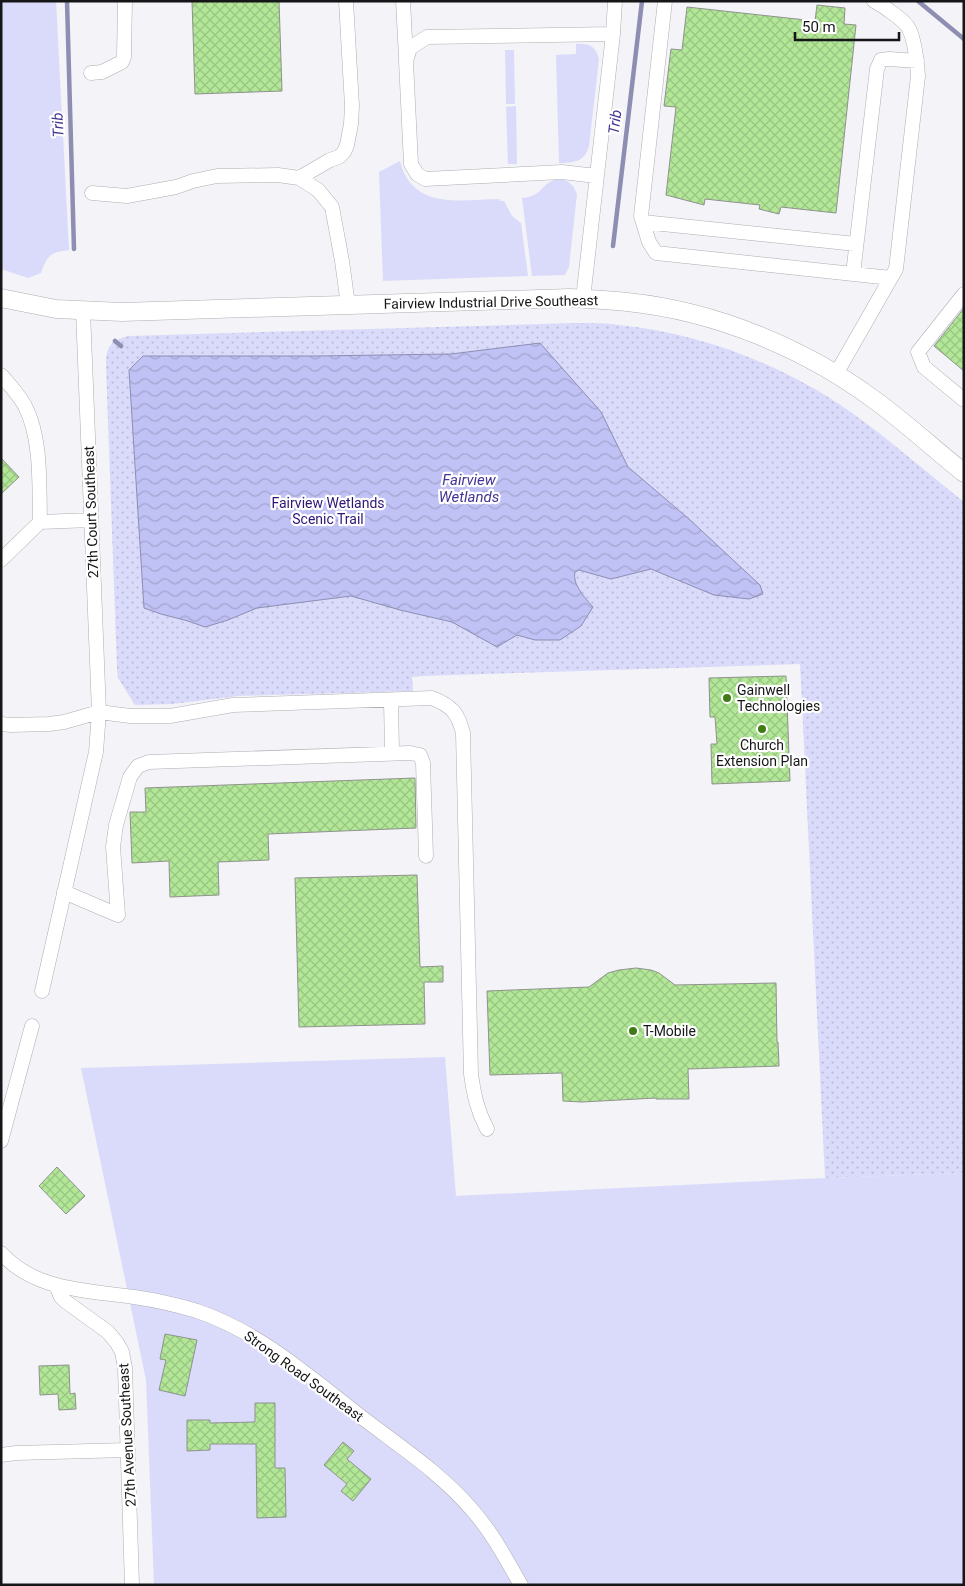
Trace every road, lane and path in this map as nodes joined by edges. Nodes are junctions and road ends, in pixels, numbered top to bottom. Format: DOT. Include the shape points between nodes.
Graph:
graph roads {
  1 [pos="125,1"];
  2 [pos="346,1"];
  3 [pos="403,1"];
  4 [pos="615,1"];
  5 [pos="666,1"];
  6 [pos="874,1"];
  7 [pos="612,34"];
  8 [pos="406,61"];
  9 [pos="917,61"];
  10 [pos="91,73"];
  11 [pos="596,176"];
  12 [pos="299,178"];
  13 [pos="92,193"];
  14 [pos="643,222"];
  15 [pos="856,244"];
  16 [pos="853,274"];
  17 [pos="891,278"];
  18 [pos="964,294"];
  19 [pos="1,298"];
  20 [pos="583,299"];
  21 [pos="348,305"];
  22 [pos="83,311"];
  23 [pos="836,374"];
  24 [pos="1,375"];
  25 [pos="964,400"];
  26 [pos="964,473"];
  27 [pos="92,520"];
  28 [pos="40,522"];
  29 [pos="1,560"];
  30 [pos="391,700"];
  31 [pos="99,712"];
  32 [pos="1,724"];
  33 [pos="392,753"];
  34 [pos="426,856"];
  35 [pos="64,892"];
  36 [pos="42,991"];
  37 [pos="32,1026"];
  38 [pos="487,1129"];
  39 [pos="1,1141"];
  40 [pos="1,1253"];
  41 [pos="56,1285"];
  42 [pos="128,1450"];
  43 [pos="1,1455"];
  44 [pos="132,1585"];
  45 [pos="520,1585"];
  1 -- 10 [label="street" via="122,62 102,72"];
  2 -- 12 [label="street" via="352,106 347,145 339,157"];
  3 -- 8 [label="street"];
  4 -- 7 [label="street"];
  5 -- 14 [label="street" via="641,216"];
  6 -- 9 [label="street" via="909,28"];
  7 -- 8 [label="street" via="427,37 410,48"];
  7 -- 11 [label="street"];
  8 -- 11 [label="street" via="411,164 425,179 562,172"];
  9 -- 15 [label="street" via="889,58 881,60 877,70"];
  9 -- 17 [label="street" via="918,76 896,269"];
  11 -- 20 [label="street"];
  12 -- 13 [label="street" via="217,176 176,188 127,196"];
  12 -- 21 [label="street" via="318,190 332,208"];
  14 -- 15 [label="street"];
  14 -- 16 [label="street" via="648,242 656,253"];
  15 -- 16 [label="street"];
  16 -- 17 [label="street"];
  17 -- 23 [label="street"];
  18 -- 25 [label="street" via="918,352 924,367"];
  19 -- 22 [label="main road, Fairview Industrial Drive Southeast"];
  20 -- 21 [label="main road, Fairview Industrial Drive Southeast"];
  20 -- 23 [label="main road, Fairview Industrial Drive Southeast" via="628,302 716,320 773,342"];
  21 -- 22 [label="main road, Fairview Industrial Drive Southeast"];
  22 -- 27 [label="street, 27th Court Southeast"];
  23 -- 26 [label="main road, Fairview Industrial Drive Southeast" via="875,400"];
  24 -- 28 [label="street" via="25,407 33,431"];
  27 -- 28 [label="street"];
  27 -- 31 [label="street, 27th Court Southeast"];
  28 -- 29 [label="street"];
  30 -- 31 [label="street" via="233,705 170,716"];
  30 -- 33 [label="street"];
  30 -- 38 [label="street" via="432,698 445,703 454,712 464,733 471,1074 478,1113"];
  31 -- 32 [label="street" via="49,724"];
  31 -- 35 [label="street, 27th Court Southeast" via="96,752"];
  33 -- 34 [label="street" via="420,755 423,763"];
  33 -- 35 [label="street" via="149,762 138,766 130,777 113,847 118,915"];
  35 -- 36 [label="street, 27th Court Southeast"];
  37 -- 39 [label="street"];
  40 -- 41 [label="street, Strong Road Southeast" via="21,1271"];
  41 -- 42 [label="street, 27th Avenue Southeast" via="61,1297 108,1332 122,1352"];
  41 -- 45 [label="street, Strong Road Southeast" via="178,1306 213,1317 257,1340 447,1483 487,1528"];
  42 -- 43 [label="street"];
  42 -- 44 [label="street, 27th Avenue Southeast"];
}
